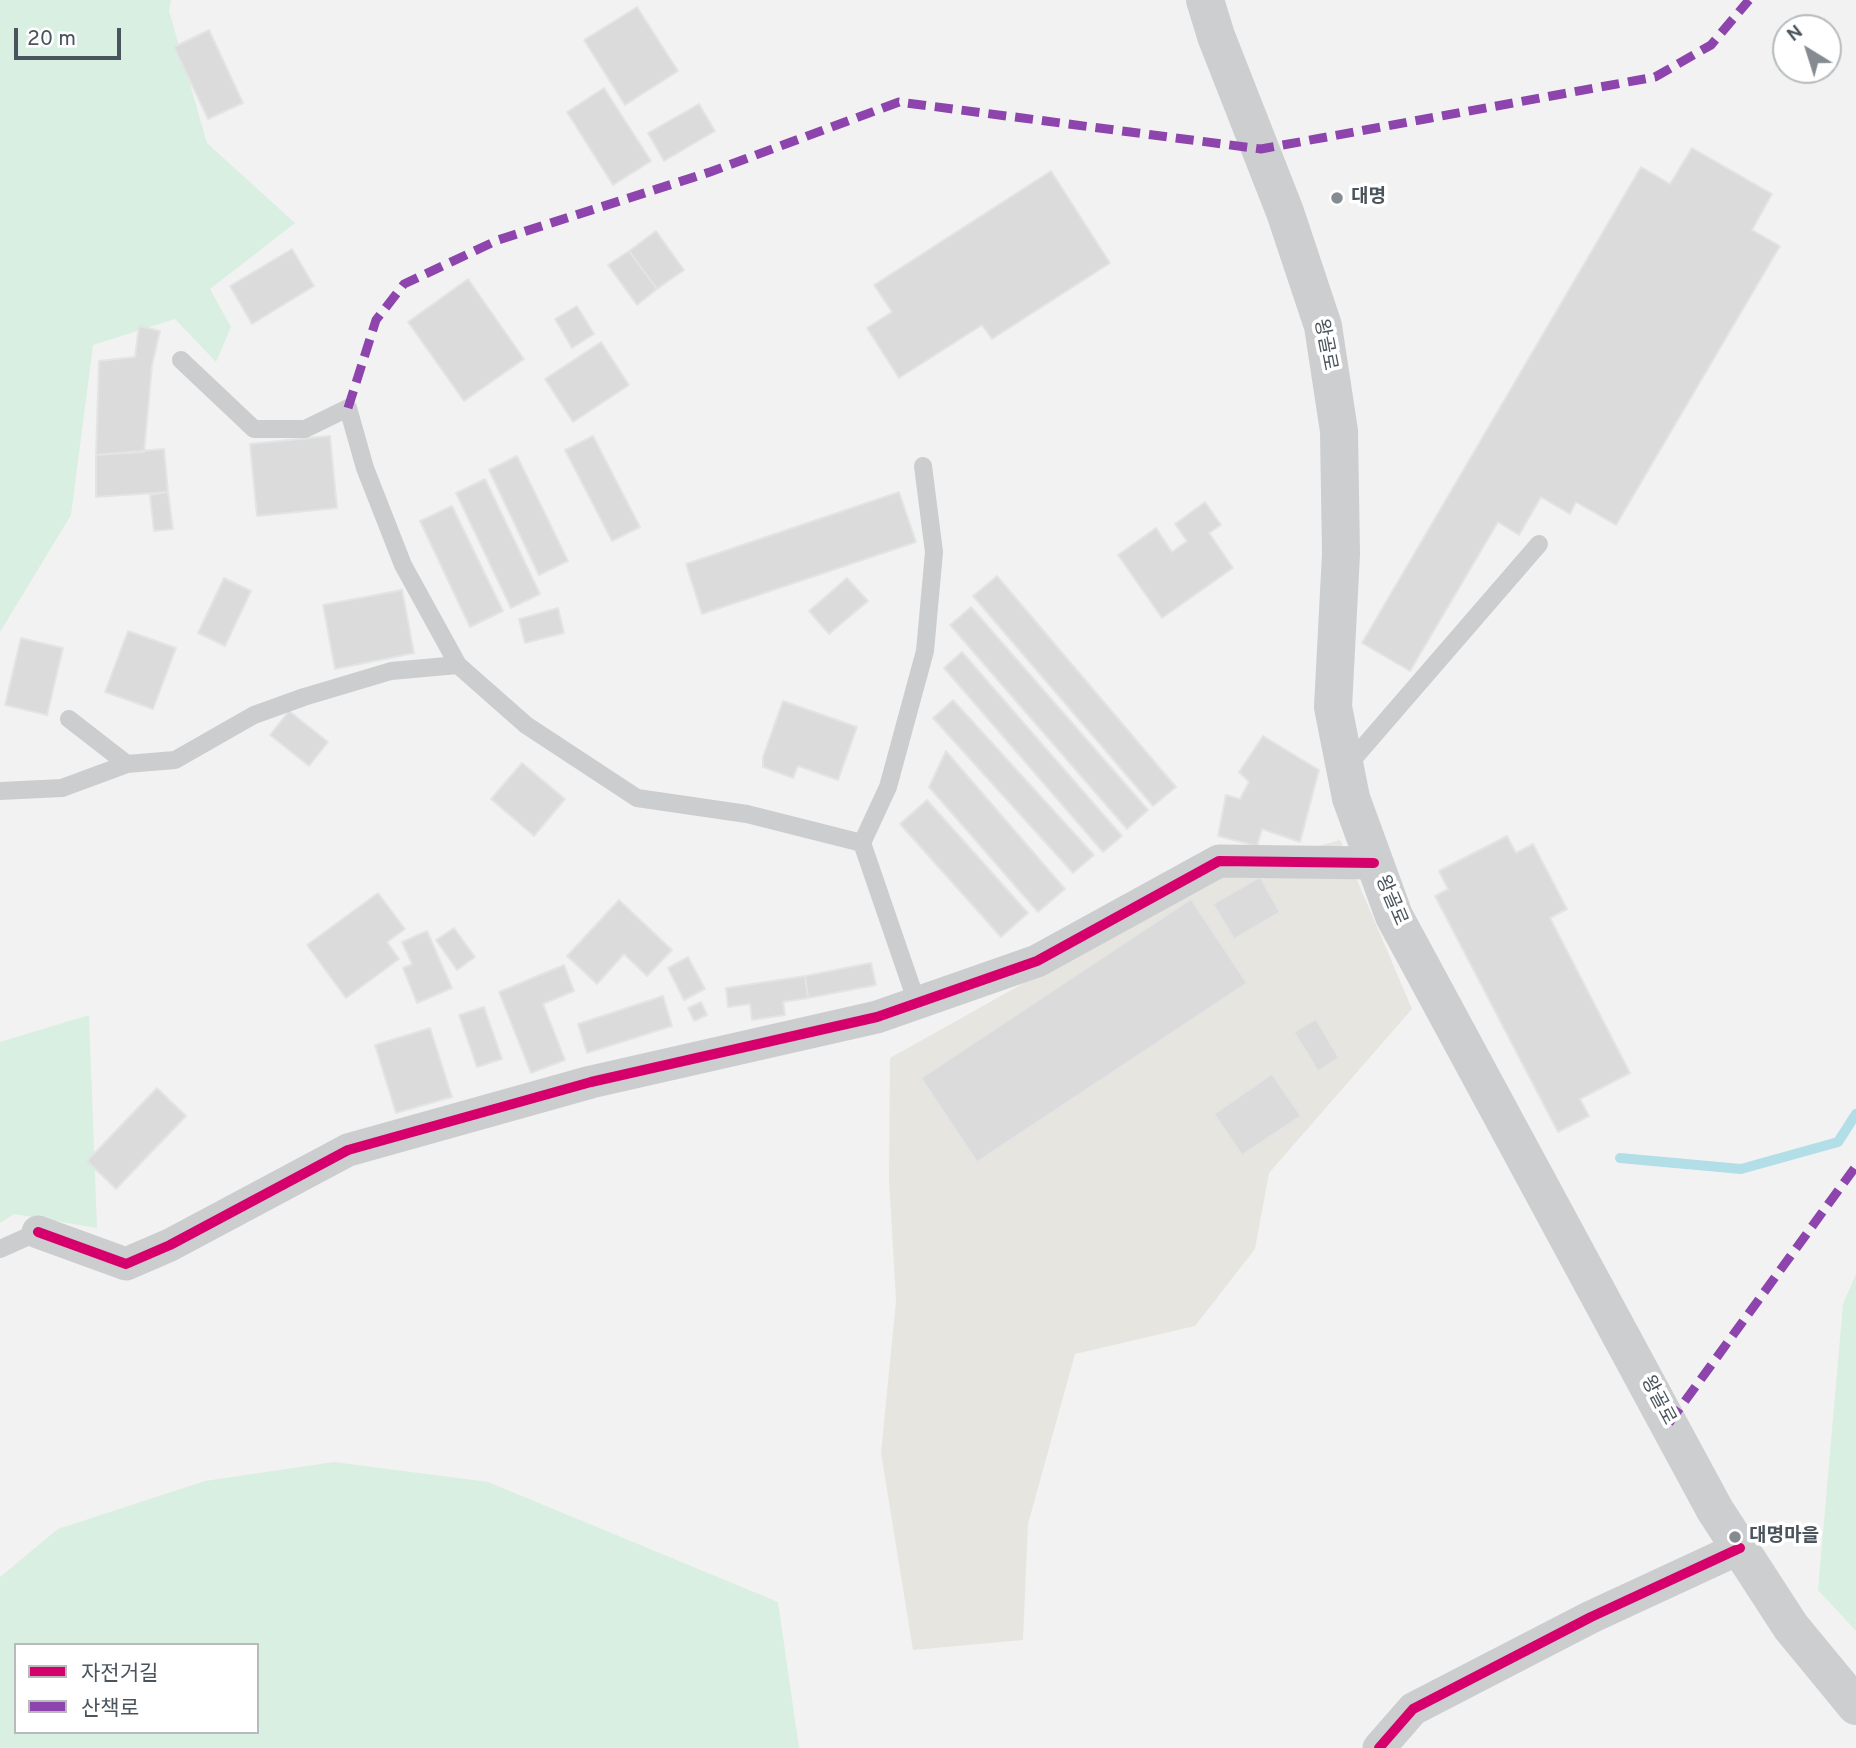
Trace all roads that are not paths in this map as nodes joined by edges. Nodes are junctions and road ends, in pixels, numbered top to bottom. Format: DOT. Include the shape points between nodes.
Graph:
graph roads {
  1 [pos="1205,0"];
  2 [pos="181,360"];
  3 [pos="923,466"];
  4 [pos="1539,544"];
  5 [pos="458,665"];
  6 [pos="69,719"];
  7 [pos="127,764"];
  8 [pos="1345,769"];
  9 [pos="0,790"];
  10 [pos="862,843"];
  11 [pos="1374,863"];
  12 [pos="917,1003"];
  13 [pos="38,1232"];
  14 [pos="0,1249"];
  15 [pos="1740,1548"];
  16 [pos="1856,1706"];
  17 [pos="1379,1748"];
  1 -- 8 [label="main road, 왕골로" via="1285,212 1322,326 1339,431 1341,554 1333,706"];
  2 -- 5 [label="lane" via="254,429 305,429 348,408 365,468 403,565"];
  3 -- 10 [label="lane" via="934,552 925,651 888,787"];
  4 -- 8 [label="lane"];
  5 -- 7 [label="lane" via="391,671 304,697 254,715 175,760"];
  5 -- 10 [label="lane" via="526,724 637,798 747,814"];
  6 -- 7 [label="lane"];
  7 -- 9 [label="lane" via="62,788"];
  8 -- 11 [label="main road, 왕골로" via="1350,798"];
  10 -- 12 [label="lane"];
  11 -- 12 [label="street" via="1219,861 1037,961"];
  11 -- 15 [label="main road, 왕골로" via="1394,916 1715,1510"];
  12 -- 13 [label="street" via="877,1017 591,1082 348,1150 126,1264"];
  13 -- 14 [label="lane"];
  15 -- 16 [label="main road, 왕골로" via="1791,1627"];
  15 -- 17 [label="street" via="1591,1617 1413,1709"];
}
